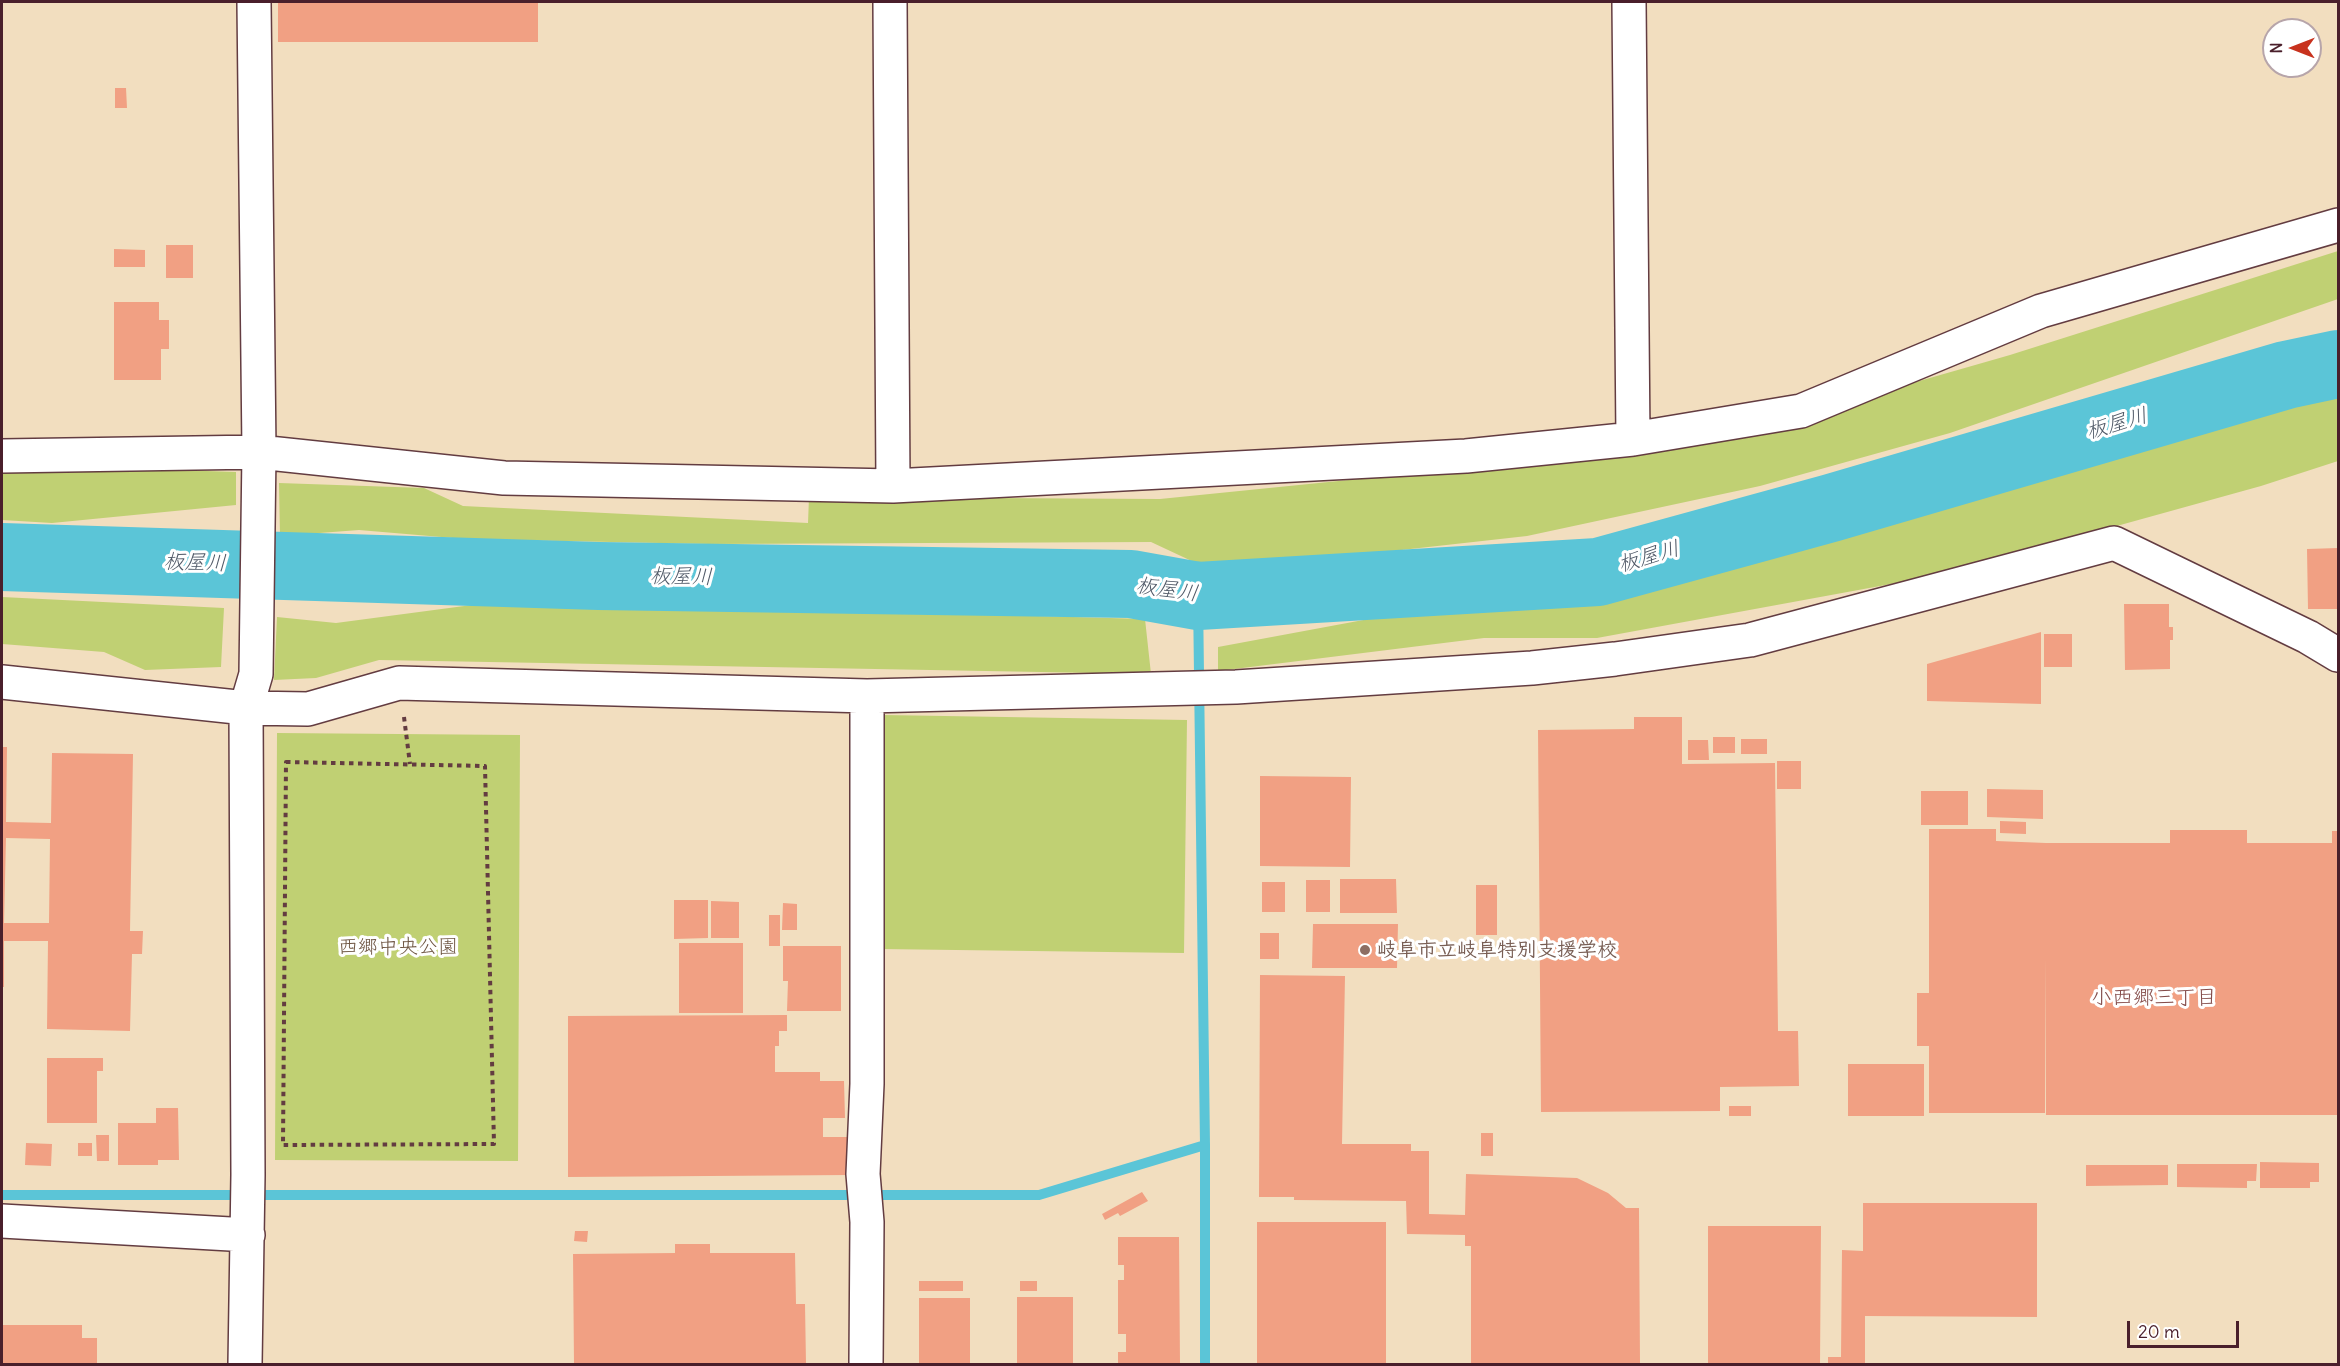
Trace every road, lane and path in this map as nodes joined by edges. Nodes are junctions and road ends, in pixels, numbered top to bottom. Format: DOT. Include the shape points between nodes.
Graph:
graph roads {
  1 [pos="254,2"];
  2 [pos="890,2"];
  3 [pos="1629,2"];
  4 [pos="2338,225"];
  5 [pos="1633,439"];
  6 [pos="259,452"];
  7 [pos="2,456"];
  8 [pos="893,486"];
  9 [pos="2338,655"];
  10 [pos="2,682"];
  11 [pos="399,683"];
  12 [pos="867,696"];
  13 [pos="246,708"];
  14 [pos="410,764"];
  15 [pos="2,1221"];
  16 [pos="248,1235"];
  17 [pos="245,1365"];
  18 [pos="866,1365"];
  1 -- 6 [label="street"];
  2 -- 8 [label="street"];
  3 -- 5 [label="street"];
  4 -- 5 [label="street" via="2041,311 1801,411"];
  5 -- 8 [label="street" via="1466,456"];
  6 -- 7 [label="street"];
  6 -- 8 [label="street" via="504,478"];
  6 -- 13 [label="street" via="256,674"];
  9 -- 12 [label="street" via="2114,543 1750,640 1615,659 1236,687"];
  10 -- 13 [label="street"];
  11 -- 12 [label="street"];
  11 -- 13 [label="street" via="308,709"];
  11 -- 14 [label="path"];
  12 -- 18 [label="street" via="867,1084 863,1174 867,1222"];
  13 -- 16 [label="street"];
  14 -- 14 [label="path" via="485,766 494,1144 284,1144 286,762"];
  15 -- 16 [label="street"];
  16 -- 17 [label="street"];
}
